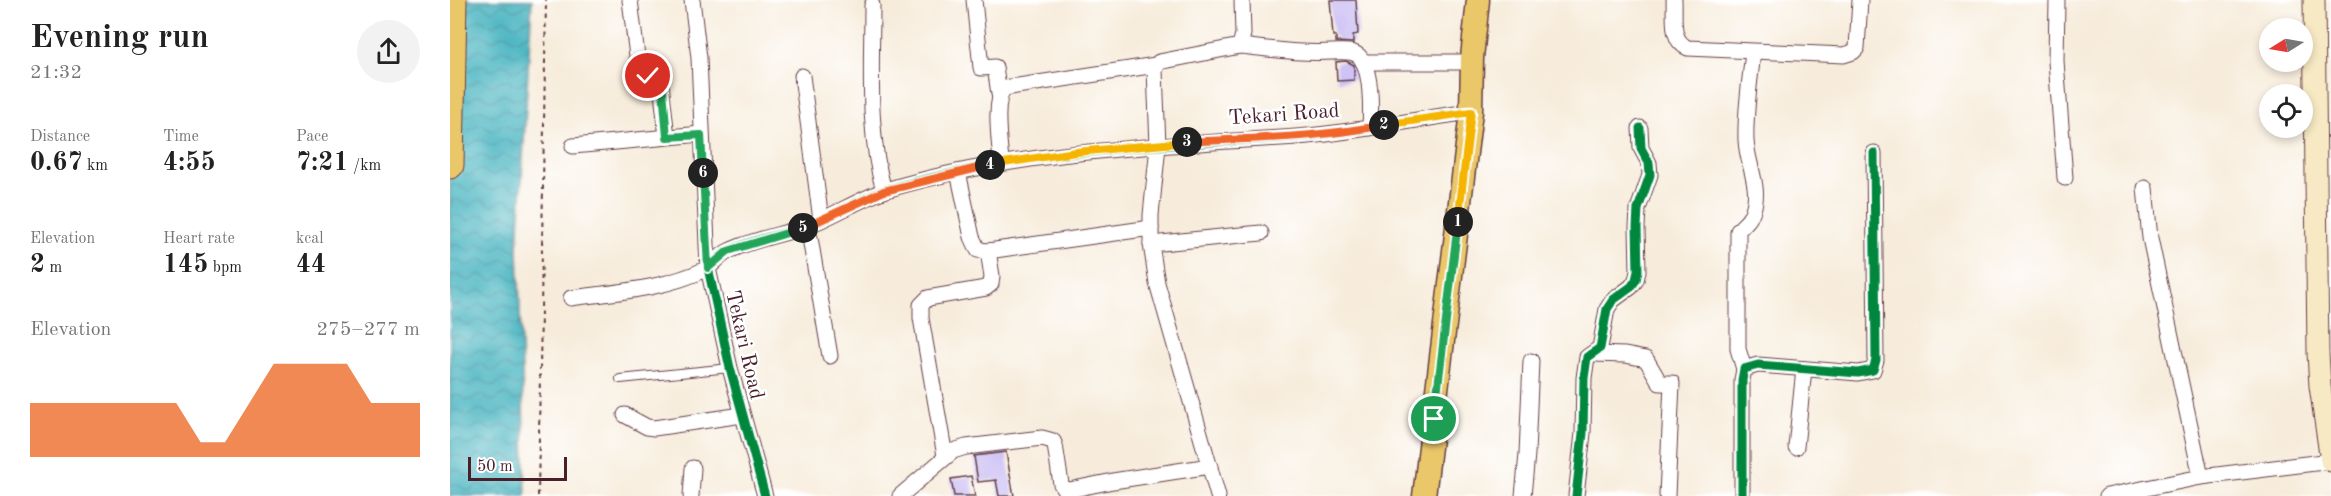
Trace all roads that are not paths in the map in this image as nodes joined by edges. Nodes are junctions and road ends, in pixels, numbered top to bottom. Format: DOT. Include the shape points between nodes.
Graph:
graph roads {
  1 [pos="453,0"];
  2 [pos="630,0"];
  3 [pos="692,0"];
  4 [pos="975,0"];
  5 [pos="1242,0"];
  6 [pos="1478,0"];
  7 [pos="1674,0"];
  8 [pos="1860,0"];
  9 [pos="2058,0"];
  10 [pos="2314,0"];
  11 [pos="872,5"];
  12 [pos="1239,46"];
  13 [pos="1752,52"];
  14 [pos="1363,62"];
  15 [pos="1472,62"];
  16 [pos="1155,64"];
  17 [pos="802,76"];
  18 [pos="999,94"];
  19 [pos="1471,112"];
  20 [pos="1370,128"];
  21 [pos="1640,128"];
  22 [pos="701,135"];
  23 [pos="667,137"];
  24 [pos="573,146"];
  25 [pos="1158,146"];
  26 [pos="1874,153"];
  27 [pos="1002,162"];
  28 [pos="450,165"];
  29 [pos="958,172"];
  30 [pos="2065,178"];
  31 [pos="2145,188"];
  32 [pos="884,191"];
  33 [pos="814,223"];
  34 [pos="1151,228"];
  35 [pos="2323,228"];
  36 [pos="1261,233"];
  37 [pos="1151,244"];
  38 [pos="988,251"];
  39 [pos="708,268"];
  40 [pos="571,298"];
  41 [pos="1593,354"];
  42 [pos="830,356"];
  43 [pos="1531,361"];
  44 [pos="730,368"];
  45 [pos="1744,369"];
  46 [pos="1804,369"];
  47 [pos="620,379"];
  48 [pos="625,415"];
  49 [pos="742,415"];
  50 [pos="1796,447"];
  51 [pos="945,456"];
  52 [pos="2331,461"];
  53 [pos="1210,466"];
  54 [pos="693,468"];
  55 [pos="2201,477"];
  56 [pos="691,496"];
  57 [pos="765,496"];
  58 [pos="900,496"];
  59 [pos="1218,496"];
  60 [pos="1424,496"];
  61 [pos="1522,496"];
  62 [pos="1576,496"];
  63 [pos="1667,496"];
  64 [pos="1742,496"];
  65 [pos="2107,496"];
  1 -- 28 [label="highway"];
  2 -- 23 [label="street" via="638,64 641,72 661,84"];
  3 -- 22 [label="street" via="699,58"];
  4 -- 18 [label="street" via="981,68 994,67"];
  5 -- 12 [label="street" via="1243,34"];
  6 -- 15 [label="main road"];
  7 -- 13 [label="street" via="1675,27 1682,45"];
  8 -- 13 [label="street" via="1858,40 1853,52"];
  9 -- 30 [label="street" via="2056,61"];
  10 -- 35 [label="main road"];
  11 -- 32 [label="street" via="875,143"];
  12 -- 14 [label="street" via="1293,52 1353,52"];
  12 -- 16 [label="street"];
  13 -- 45 [label="street" via="1746,140 1755,203 1749,220 1738,231 1738,349"];
  14 -- 15 [label="street"];
  14 -- 20 [label="street" via="1371,101"];
  15 -- 19 [label="main road"];
  16 -- 18 [label="street" via="1015,85"];
  16 -- 25 [label="street"];
  17 -- 33 [label="street"];
  18 -- 27 [label="street"];
  19 -- 20 [label="street, Tekari Road"];
  19 -- 60 [label="main road"];
  20 -- 25 [label="street, Tekari Road"];
  21 -- 41 [label="street" via="1641,148 1650,175 1638,209 1638,271 1636,280 1607,309 1600,348"];
  22 -- 23 [label="street"];
  22 -- 39 [label="street"];
  23 -- 24 [label="street"];
  25 -- 27 [label="street, Tekari Road"];
  25 -- 34 [label="street"];
  26 -- 46 [label="street" via="1873,370 1858,373"];
  27 -- 29 [label="street, Tekari Road"];
  29 -- 32 [label="street, Tekari Road"];
  29 -- 38 [label="street" via="975,246"];
  31 -- 55 [label="street" via="2150,238"];
  32 -- 33 [label="street, Tekari Road"];
  33 -- 39 [label="street, Tekari Road" via="728,251"];
  33 -- 42 [label="street"];
  34 -- 37 [label="street"];
  34 -- 38 [label="street"];
  35 -- 52 [label="main road" via="2319,375"];
  36 -- 37 [label="street"];
  37 -- 53 [label="street" via="1157,283"];
  38 -- 51 [label="street" via="991,284 928,298 921,305"];
  39 -- 40 [label="street" via="660,285"];
  39 -- 44 [label="street, Tekari Road"];
  41 -- 62 [label="street" via="1587,357 1584,378"];
  41 -- 63 [label="street" via="1646,359 1660,383 1672,383"];
  43 -- 61 [label="street"];
  44 -- 47 [label="lane"];
  44 -- 49 [label="street, Tekari Road"];
  45 -- 46 [label="street" via="1758,365"];
  45 -- 64 [label="street"];
  46 -- 50 [label="street"];
  48 -- 49 [label="street" via="654,428"];
  49 -- 57 [label="street, Tekari Road"];
  51 -- 53 [label="street" via="966,447 1047,438 1055,445 1061,484 1069,490"];
  51 -- 58 [label="street"];
  52 -- 55 [label="street"];
  53 -- 59 [label="street"];
  54 -- 56 [label="street"];
  55 -- 65 [label="street"];
}
